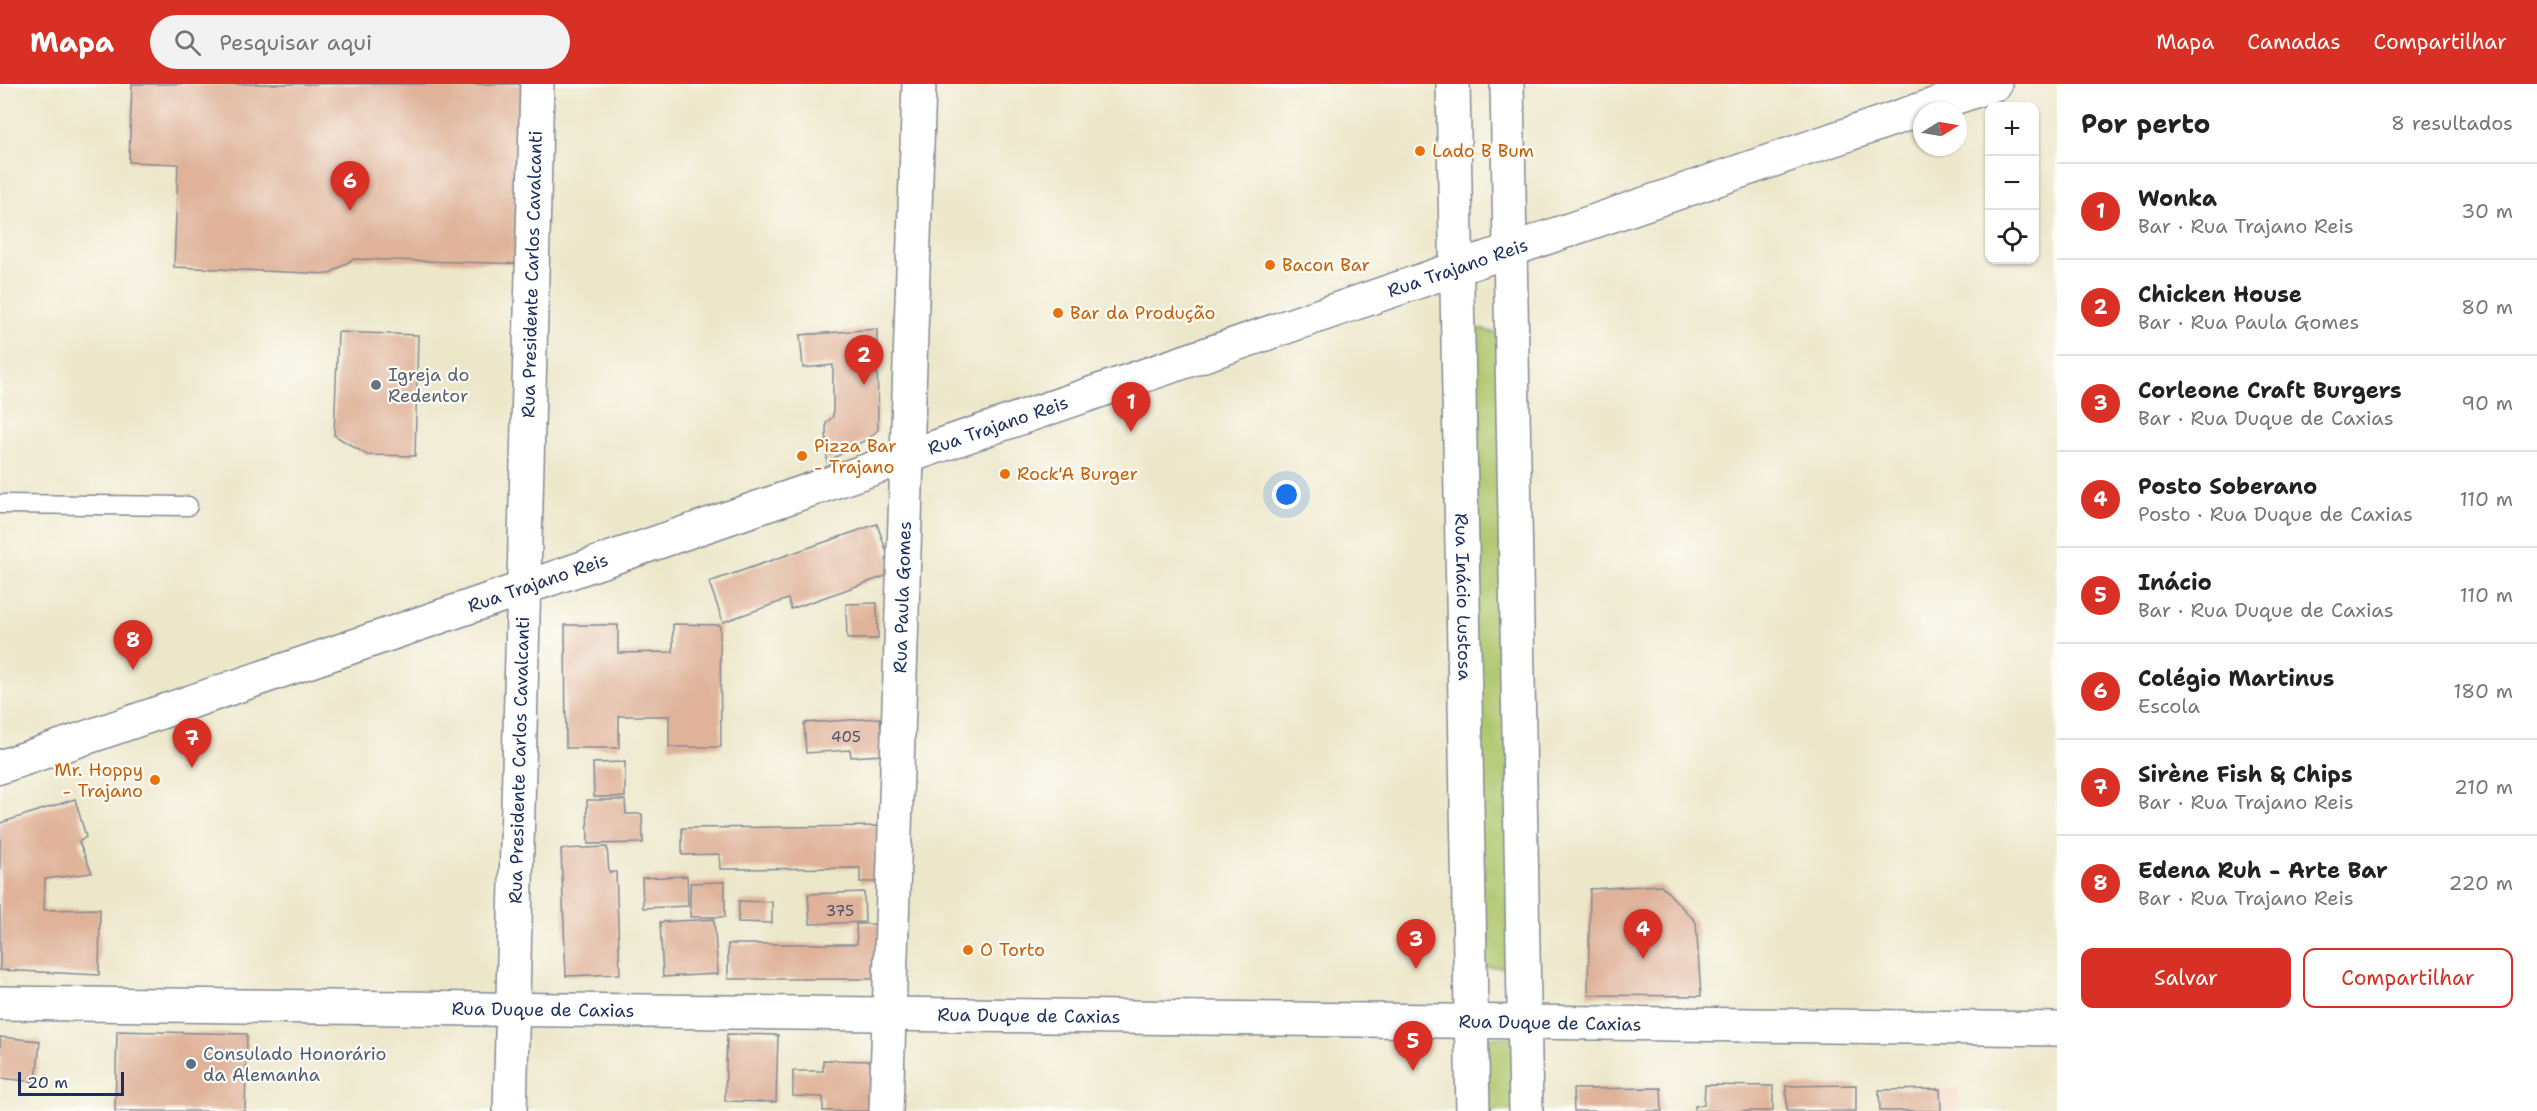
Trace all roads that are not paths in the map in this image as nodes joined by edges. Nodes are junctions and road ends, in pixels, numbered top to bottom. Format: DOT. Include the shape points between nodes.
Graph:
graph roads {
  1 [pos="537,84"];
  2 [pos="919,84"];
  3 [pos="1453,84"];
  4 [pos="1507,84"];
  5 [pos="1995,84"];
  6 [pos="1510,250"];
  7 [pos="1456,268"];
  8 [pos="908,456"];
  9 [pos="0,504"];
  10 [pos="189,506"];
  11 [pos="524,588"];
  12 [pos="0,767"];
  13 [pos="0,1003"];
  14 [pos="513,1009"];
  15 [pos="890,1014"];
  16 [pos="1471,1022"];
  17 [pos="1524,1022"];
  18 [pos="2057,1029"];
  19 [pos="510,1111"];
  20 [pos="886,1111"];
  21 [pos="1473,1111"];
  22 [pos="1526,1111"];
  1 -- 11 [label="main road, Rua Presidente Carlos Cavalcanti"];
  2 -- 8 [label="main road, Rua Paula Gomes"];
  3 -- 7 [label="main road, Rua Inácio Lustosa"];
  4 -- 6 [label="main road"];
  5 -- 6 [label="main road, Rua Trajano Reis"];
  6 -- 7 [label="main road, Rua Trajano Reis"];
  6 -- 17 [label="main road"];
  7 -- 8 [label="main road, Rua Trajano Reis"];
  7 -- 16 [label="main road, Rua Inácio Lustosa"];
  8 -- 11 [label="main road, Rua Trajano Reis"];
  8 -- 15 [label="main road, Rua Paula Gomes"];
  9 -- 10 [label="lane"];
  11 -- 12 [label="main road, Rua Trajano Reis"];
  11 -- 14 [label="main road, Rua Presidente Carlos Cavalcanti"];
  13 -- 14 [label="main road, Rua Duque de Caxias"];
  14 -- 15 [label="main road, Rua Duque de Caxias"];
  14 -- 19 [label="main road, Rua Presidente Carlos Cavalcanti"];
  15 -- 16 [label="main road, Rua Duque de Caxias"];
  15 -- 20 [label="main road, Rua Paula Gomes"];
  16 -- 17 [label="main road, Rua Duque de Caxias"];
  16 -- 21 [label="main road, Rua Inácio Lustosa"];
  17 -- 18 [label="main road, Rua Duque de Caxias"];
  17 -- 22 [label="main road"];
}
